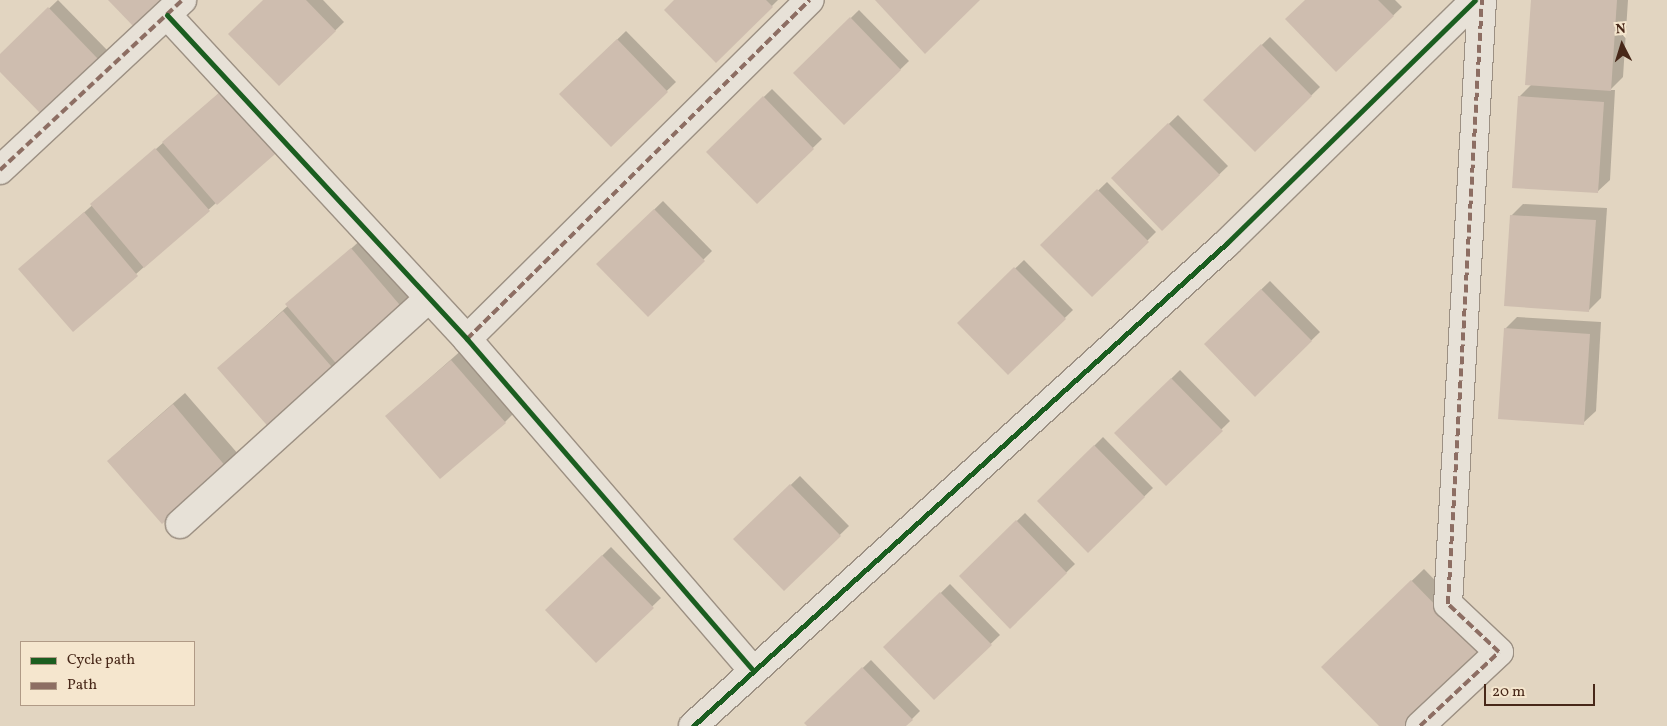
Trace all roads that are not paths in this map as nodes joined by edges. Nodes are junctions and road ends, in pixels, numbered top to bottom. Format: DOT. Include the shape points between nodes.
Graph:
graph roads {
  1 [pos="810,0"];
  2 [pos="1475,0"];
  3 [pos="1482,0"];
  4 [pos="174,7"];
  5 [pos="0,170"];
  6 [pos="429,298"];
  7 [pos="467,340"];
  8 [pos="180,524"];
  9 [pos="753,670"];
  10 [pos="693,726"];
  11 [pos="1420,726"];
  1 -- 7 [label="street"];
  2 -- 9 [label="street" via="1227,243"];
  3 -- 11 [label="street" via="1448,604 1499,652"];
  4 -- 5 [label="street"];
  4 -- 6 [label="street"];
  6 -- 7 [label="street"];
  6 -- 8 [label="street"];
  7 -- 9 [label="street"];
  9 -- 10 [label="street"];
}
